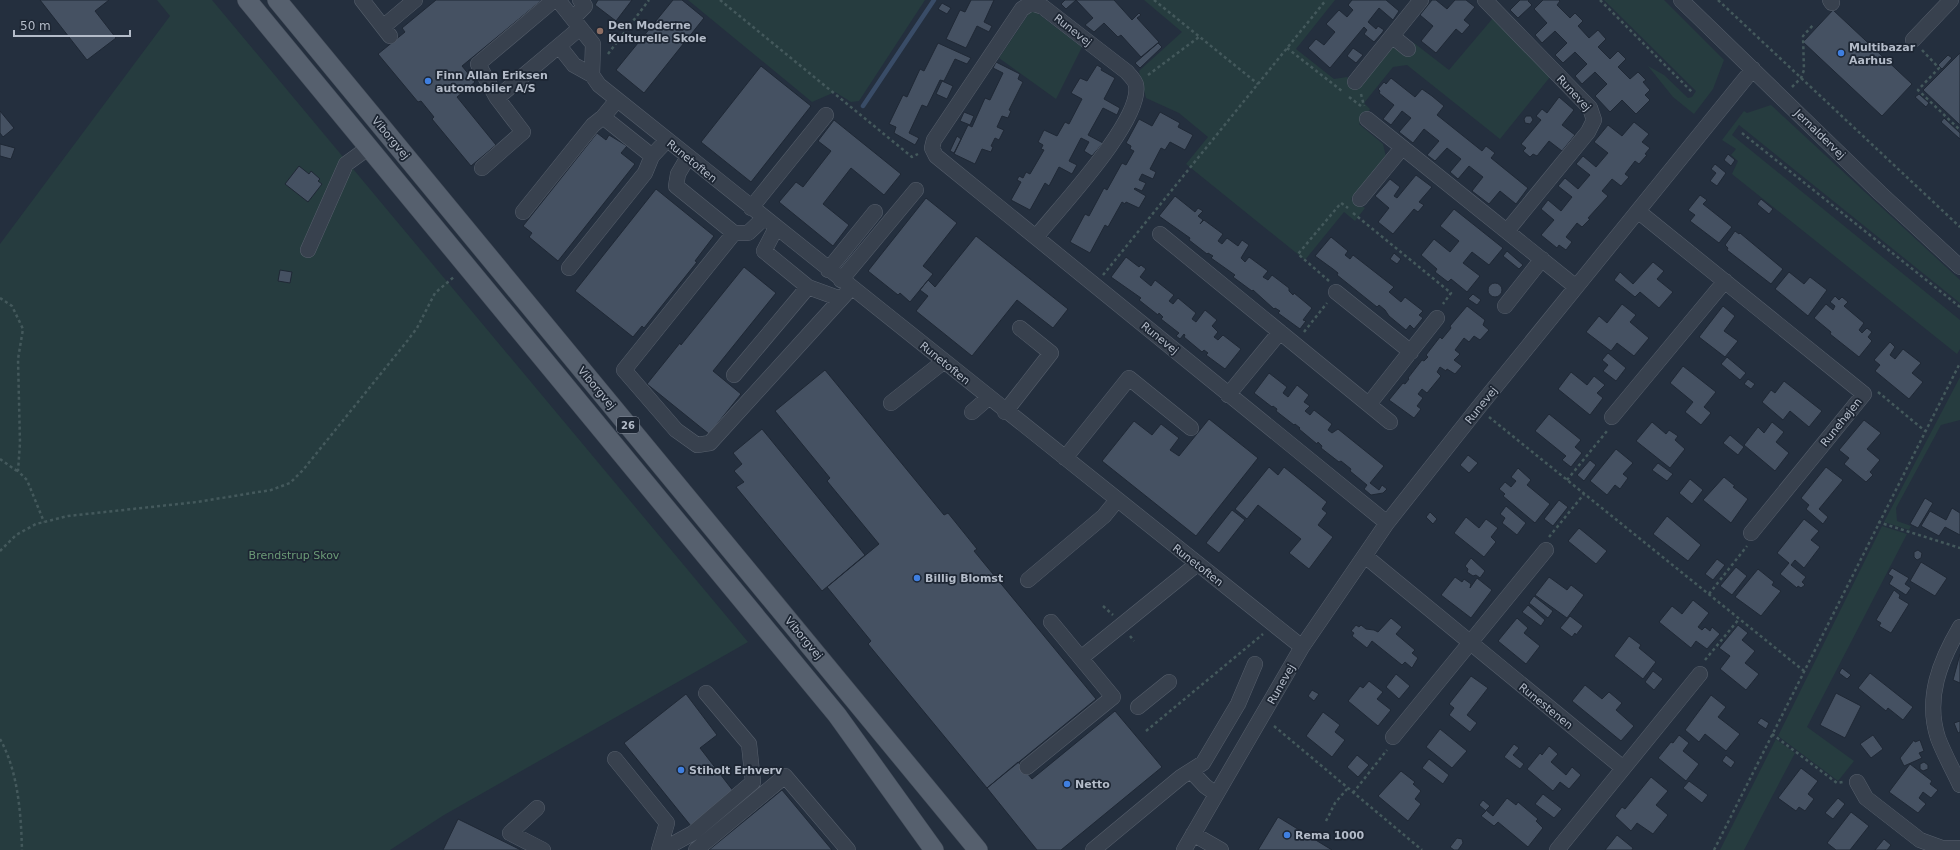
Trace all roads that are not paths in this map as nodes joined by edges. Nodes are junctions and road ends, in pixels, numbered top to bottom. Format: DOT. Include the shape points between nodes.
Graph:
graph roads {
  1 [pos="247,0"];
  2 [pos="277,0"];
  3 [pos="362,0"];
  4 [pos="554,0"];
  5 [pos="558,0"];
  6 [pos="580,0"];
  7 [pos="1421,0"];
  8 [pos="1485,0"];
  9 [pos="1681,0"];
  10 [pos="1951,0"];
  11 [pos="411,1"];
  12 [pos="576,23"];
  13 [pos="1392,36"];
  14 [pos="1913,40"];
  15 [pos="559,46"];
  16 [pos="1408,49"];
  17 [pos="1753,69"];
  18 [pos="592,75"];
  19 [pos="1355,82"];
  20 [pos="497,98"];
  21 [pos="617,100"];
  22 [pos="826,115"];
  23 [pos="603,116"];
  24 [pos="1367,119"];
  25 [pos="667,140"];
  26 [pos="368,148"];
  27 [pos="1402,148"];
  28 [pos="652,156"];
  29 [pos="688,157"];
  30 [pos="482,168"];
  31 [pos="916,190"];
  32 [pos="1360,199"];
  33 [pos="751,208"];
  34 [pos="523,212"];
  35 [pos="875,212"];
  36 [pos="1639,212"];
  37 [pos="764,218"];
  38 [pos="776,228"];
  39 [pos="1507,231"];
  40 [pos="734,233"];
  41 [pos="1160,234"];
  42 [pos="1036,237"];
  43 [pos="308,250"];
  44 [pos="1542,259"];
  45 [pos="1960,267"];
  46 [pos="569,268"];
  47 [pos="828,270"];
  48 [pos="1724,281"];
  49 [pos="808,287"];
  50 [pos="1576,287"];
  51 [pos="844,289"];
  52 [pos="1336,292"];
  53 [pos="1505,306"];
  54 [pos="1437,318"];
  55 [pos="1020,328"];
  56 [pos="1280,332"];
  57 [pos="1411,352"];
  58 [pos="944,362"];
  59 [pos="734,375"];
  60 [pos="1228,395"];
  61 [pos="988,398"];
  62 [pos="891,403"];
  63 [pos="1369,404"];
  64 [pos="972,412"];
  65 [pos="1006,412"];
  66 [pos="1612,417"];
  67 [pos="1390,422"];
  68 [pos="1191,428"];
  69 [pos="1065,458"];
  70 [pos="1117,500"];
  71 [pos="1387,523"];
  72 [pos="1751,533"];
  73 [pos="1546,550"];
  74 [pos="1365,556"];
  75 [pos="1196,564"];
  76 [pos="1028,580"];
  77 [pos="1051,622"];
  78 [pos="1960,627"];
  79 [pos="1469,643"];
  80 [pos="1302,648"];
  81 [pos="1081,658"];
  82 [pos="1255,664"];
  83 [pos="1700,674"];
  84 [pos="1169,682"];
  85 [pos="706,693"];
  86 [pos="1138,707"];
  87 [pos="1393,737"];
  88 [pos="615,759"];
  89 [pos="1027,767"];
  90 [pos="1622,768"];
  91 [pos="1191,770"];
  92 [pos="1857,782"];
  93 [pos="1960,785"];
  94 [pos="1216,794"];
  95 [pos="537,808"];
  96 [pos="1193,834"];
  97 [pos="1960,848"];
  98 [pos="1215,849"];
  99 [pos="543,850"];
  100 [pos="660,850"];
  101 [pos="696,850"];
  102 [pos="848,850"];
  103 [pos="934,850"];
  104 [pos="978,850"];
  105 [pos="1093,850"];
  106 [pos="1184,850"];
  107 [pos="1556,850"];
  1 -- 26 [label="main road, 26"];
  2 -- 104 [label="main road, Viborgvej / 26"];
  3 -- 11 [label="street" via="386,31"];
  4 -- 20 [label="street" via="478,64"];
  5 -- 12 [label="street"];
  6 -- 12 [label="street" via="585,6"];
  7 -- 13 [label="street"];
  8 -- 39 [label="street, Runevej" via="1590,108 1594,120 1588,132"];
  9 -- 17 [label="street, Jernaldervej"];
  10 -- 14 [label="street"];
  12 -- 15 [label="street"];
  12 -- 18 [label="street" via="593,44"];
  13 -- 16 [label="street"];
  13 -- 19 [label="street"];
  15 -- 18 [label="street" via="574,65"];
  15 -- 20 [label="street"];
  17 -- 36 [label="street, Runevej"];
  17 -- 45 [label="street, Jernaldervej"];
  18 -- 21 [label="street, Runetoften" via="599,85"];
  20 -- 30 [label="street" via="523,132"];
  21 -- 23 [label="street"];
  21 -- 25 [label="street, Runetoften"];
  22 -- 33 [label="street"];
  23 -- 28 [label="street"];
  23 -- 34 [label="street"];
  24 -- 27 [label="street"];
  25 -- 28 [label="street"];
  25 -- 29 [label="street, Runetoften"];
  26 -- 43 [label="street" via="346,164"];
  26 -- 103 [label="main road, 26" via="837,715"];
  27 -- 32 [label="street"];
  27 -- 39 [label="street"];
  28 -- 46 [label="street" via="646,173"];
  29 -- 33 [label="street, Runetoften"];
  29 -- 40 [label="street" via="678,174 676,186"];
  31 -- 51 [label="street"];
  33 -- 37 [label="street, Runetoften"];
  35 -- 47 [label="street"];
  36 -- 48 [label="street, Runehøjen"];
  36 -- 50 [label="street, Runevej"];
  37 -- 38 [label="street, Runetoften"];
  37 -- 40 [label="street" via="748,233"];
  38 -- 47 [label="street, Runetoften"];
  38 -- 49 [label="street" via="764,251"];
  39 -- 44 [label="street"];
  40 -- 51 [label="street" via="624,370 676,430 697,444 710,443"];
  41 -- 56 [label="street"];
  42 -- 42 [label="street, Runevej" via="936,156 932,148 934,140 1022,9 1031,3 1043,7 1127,72 1136,84 1135,99 1115,140"];
  42 -- 60 [label="street, Runevej"];
  44 -- 50 [label="street"];
  44 -- 53 [label="street"];
  47 -- 51 [label="street, Runetoften"];
  48 -- 66 [label="street"];
  48 -- 72 [label="street, Runehøjen" via="1864,394"];
  49 -- 51 [label="street"];
  49 -- 59 [label="street"];
  50 -- 71 [label="street, Runevej"];
  51 -- 58 [label="street, Runetoften"];
  52 -- 57 [label="street"];
  54 -- 57 [label="street"];
  55 -- 65 [label="street" via="1051,354"];
  56 -- 60 [label="street"];
  56 -- 63 [label="street"];
  57 -- 63 [label="street"];
  58 -- 61 [label="street, Runetoften"];
  58 -- 62 [label="street"];
  60 -- 71 [label="street, Runevej"];
  61 -- 64 [label="street"];
  61 -- 65 [label="street, Runetoften"];
  63 -- 67 [label="street"];
  65 -- 69 [label="street, Runetoften"];
  68 -- 69 [label="street" via="1129,378"];
  69 -- 70 [label="street, Runetoften"];
  70 -- 75 [label="street, Runetoften"];
  70 -- 76 [label="street" via="1104,516"];
  71 -- 74 [label="street, Runevej"];
  73 -- 79 [label="street"];
  74 -- 79 [label="street, Runestenen"];
  74 -- 80 [label="street, Runevej"];
  75 -- 80 [label="street, Runetoften"];
  75 -- 81 [label="street"];
  77 -- 81 [label="street"];
  78 -- 93 [label="street" via="1941,663 1934,693 1934,710 1938,737"];
  79 -- 87 [label="street"];
  79 -- 90 [label="street, Runestenen"];
  80 -- 94 [label="street, Runevej"];
  81 -- 89 [label="street" via="1113,697"];
  82 -- 91 [label="street" via="1238,704 1217,740 1203,763"];
  83 -- 90 [label="street"];
  84 -- 86 [label="street"];
  85 -- 100 [label="street" via="749,744 753,782 693,833"];
  88 -- 100 [label="street" via="667,823"];
  90 -- 107 [label="street"];
  91 -- 94 [label="street"];
  91 -- 105 [label="street"];
  92 -- 97 [label="street" via="1866,798 1920,840 1942,848"];
  94 -- 96 [label="street, Runevej"];
  95 -- 99 [label="street" via="510,833"];
  96 -- 98 [label="street"];
  96 -- 106 [label="street, Runevej"];
  101 -- 102 [label="street" via="786,776"];
}
